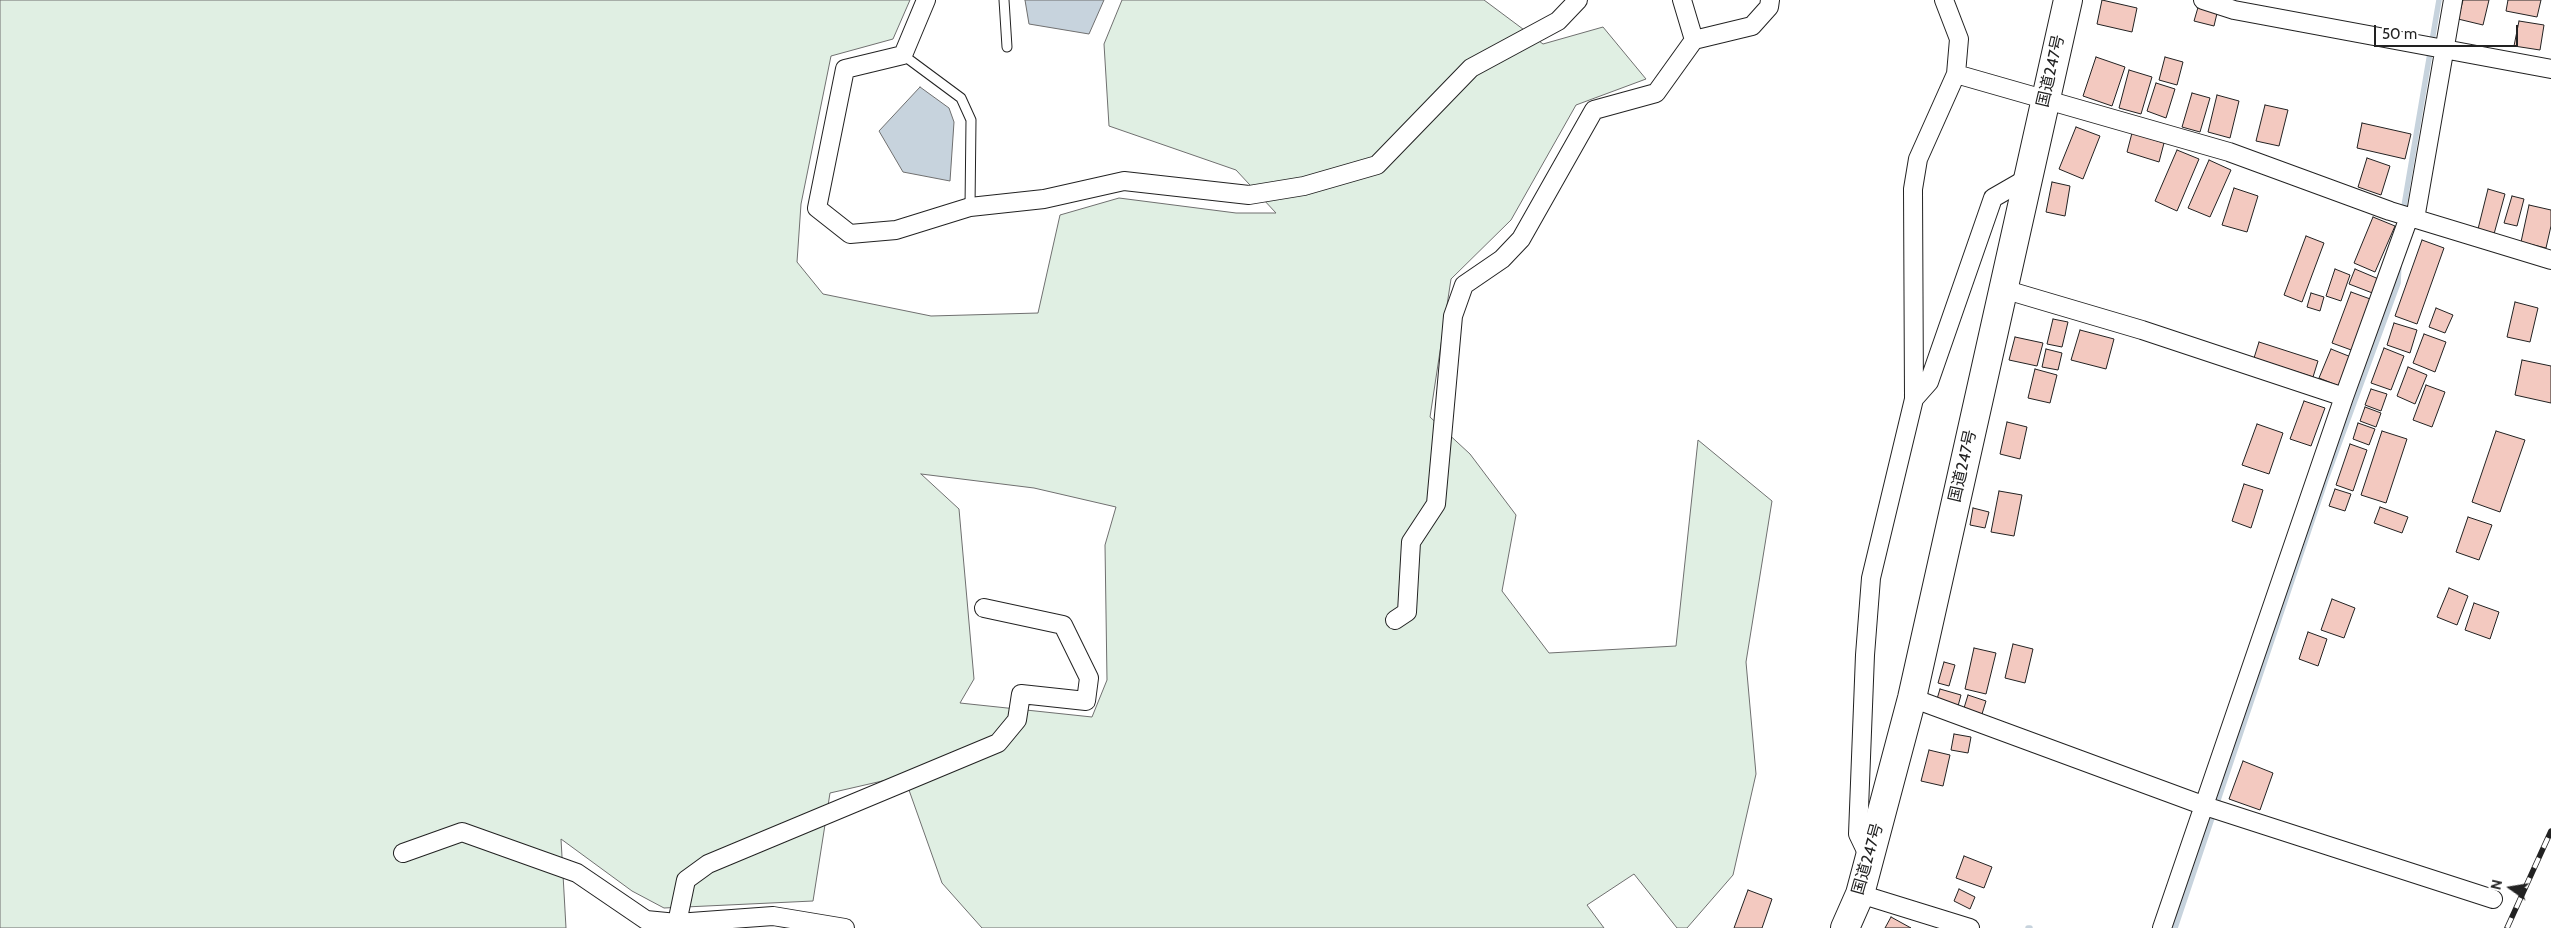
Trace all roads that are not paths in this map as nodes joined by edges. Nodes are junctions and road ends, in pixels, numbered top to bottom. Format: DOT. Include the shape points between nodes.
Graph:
graph roads {
  1 [pos="926,0"];
  2 [pos="1004,0"];
  3 [pos="1578,0"];
  4 [pos="1682,0"];
  5 [pos="1770,0"];
  6 [pos="1944,0"];
  7 [pos="2068,0"];
  8 [pos="2203,0"];
  9 [pos="2453,0"];
  10 [pos="1694,40"];
  11 [pos="1007,47"];
  12 [pos="2443,50"];
  13 [pos="903,55"];
  14 [pos="2551,69"];
  15 [pos="1956,74"];
  16 [pos="2044,100"];
  17 [pos="2026,179"];
  18 [pos="970,207"];
  19 [pos="2410,218"];
  20 [pos="2551,260"];
  21 [pos="2003,289"];
  22 [pos="2344,397"];
  23 [pos="1914,398"];
  24 [pos="984,608"];
  25 [pos="1395,620"];
  26 [pos="1912,698"];
  27 [pos="2204,806"];
  28 [pos="402,853"];
  29 [pos="1869,858"];
  30 [pos="1860,894"];
  31 [pos="2493,899"];
  32 [pos="677,923"];
  33 [pos="845,928"];
  34 [pos="1845,928"];
  35 [pos="1970,928"];
  36 [pos="2162,928"];
  1 -- 13 [label="street"];
  2 -- 11 [label="lane"];
  3 -- 18 [label="street" via="1558,21 1471,68 1377,165 1304,186 1249,195 1124,181 1044,199"];
  4 -- 10 [label="street"];
  5 -- 10 [label="street" via="1769,7 1752,26"];
  6 -- 15 [label="street" via="1959,39"];
  7 -- 16 [label="highway, 国道247号"];
  8 -- 12 [label="street" via="2234,10"];
  9 -- 12 [label="street"];
  10 -- 25 [label="street" via="1656,93 1594,110 1521,240 1502,259 1464,285 1453,316 1436,504 1411,542 1407,612"];
  12 -- 14 [label="street"];
  12 -- 19 [label="street"];
  13 -- 18 [label="lane" via="961,98 971,120"];
  13 -- 18 [label="street" via="845,69 816,208 850,234 896,230"];
  15 -- 16 [label="street"];
  15 -- 23 [label="street" via="1918,159 1913,189"];
  16 -- 17 [label="highway, 国道247号"];
  16 -- 19 [label="street" via="2229,152"];
  17 -- 21 [label="highway, 国道247号"];
  17 -- 23 [label="street" via="1993,198 1929,382"];
  19 -- 20 [label="street"];
  19 -- 22 [label="street"];
  21 -- 22 [label="street" via="2142,330"];
  21 -- 26 [label="highway, 国道247号"];
  22 -- 27 [label="street"];
  23 -- 29 [label="street" via="1871,578 1858,834"];
  24 -- 32 [label="street" via="1063,624 1089,678 1086,701 1021,694 1017,720 998,743 708,864 686,880"];
  26 -- 27 [label="street"];
  26 -- 29 [label="highway, 国道247号"];
  27 -- 31 [label="street"];
  27 -- 36 [label="street"];
  28 -- 32 [label="street" via="462,832 577,873 646,920"];
  29 -- 30 [label="highway, 国道247号"];
  30 -- 34 [label="highway, 国道247号"];
  30 -- 35 [label="street"];
  32 -- 33 [label="street" via="773,916"];
}
